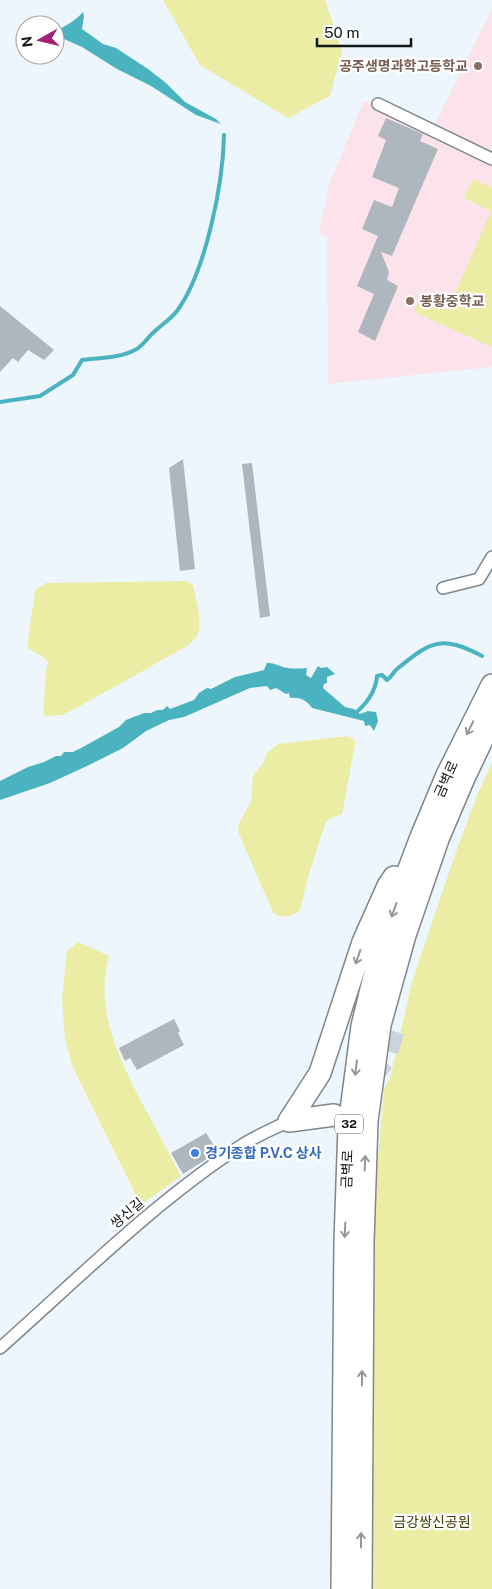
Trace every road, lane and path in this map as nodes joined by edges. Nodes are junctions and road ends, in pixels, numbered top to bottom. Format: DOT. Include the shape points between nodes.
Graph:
graph roads {
  1 [pos="378,104"];
  2 [pos="492,159"];
  3 [pos="492,557"];
  4 [pos="443,588"];
  5 [pos="492,685"];
  6 [pos="492,719"];
  7 [pos="478,749"];
  8 [pos="421,838"];
  9 [pos="395,1028"];
  10 [pos="334,1115"];
  11 [pos="289,1121"];
  12 [pos="0,1348"];
  13 [pos="342,1589"];
  14 [pos="361,1589"];
  1 -- 2 [label="street"];
  3 -- 4 [label="street" via="478,580"];
  5 -- 8 [label="highway, 금벽로 / 32, one-way" via="447,775"];
  6 -- 7 [label="highway, 금벽로 / 32"];
  7 -- 9 [label="highway" via="415,941"];
  14 -- 7 [label="highway, 금벽로 / 32, one-way" via="362,1241 368,1112 380,1025 405,935 438,840"];
  8 -- 11 [label="highway, one-way" via="388,886 363,942 320,1073"];
  8 -- 13 [label="highway, 금벽로 / 32, one-way" via="385,932 362,1026 349,1126"];
  10 -- 11 [label="highway"];
  11 -- 12 [label="street, 쌍신길" via="243,1144 163,1202"];
}
